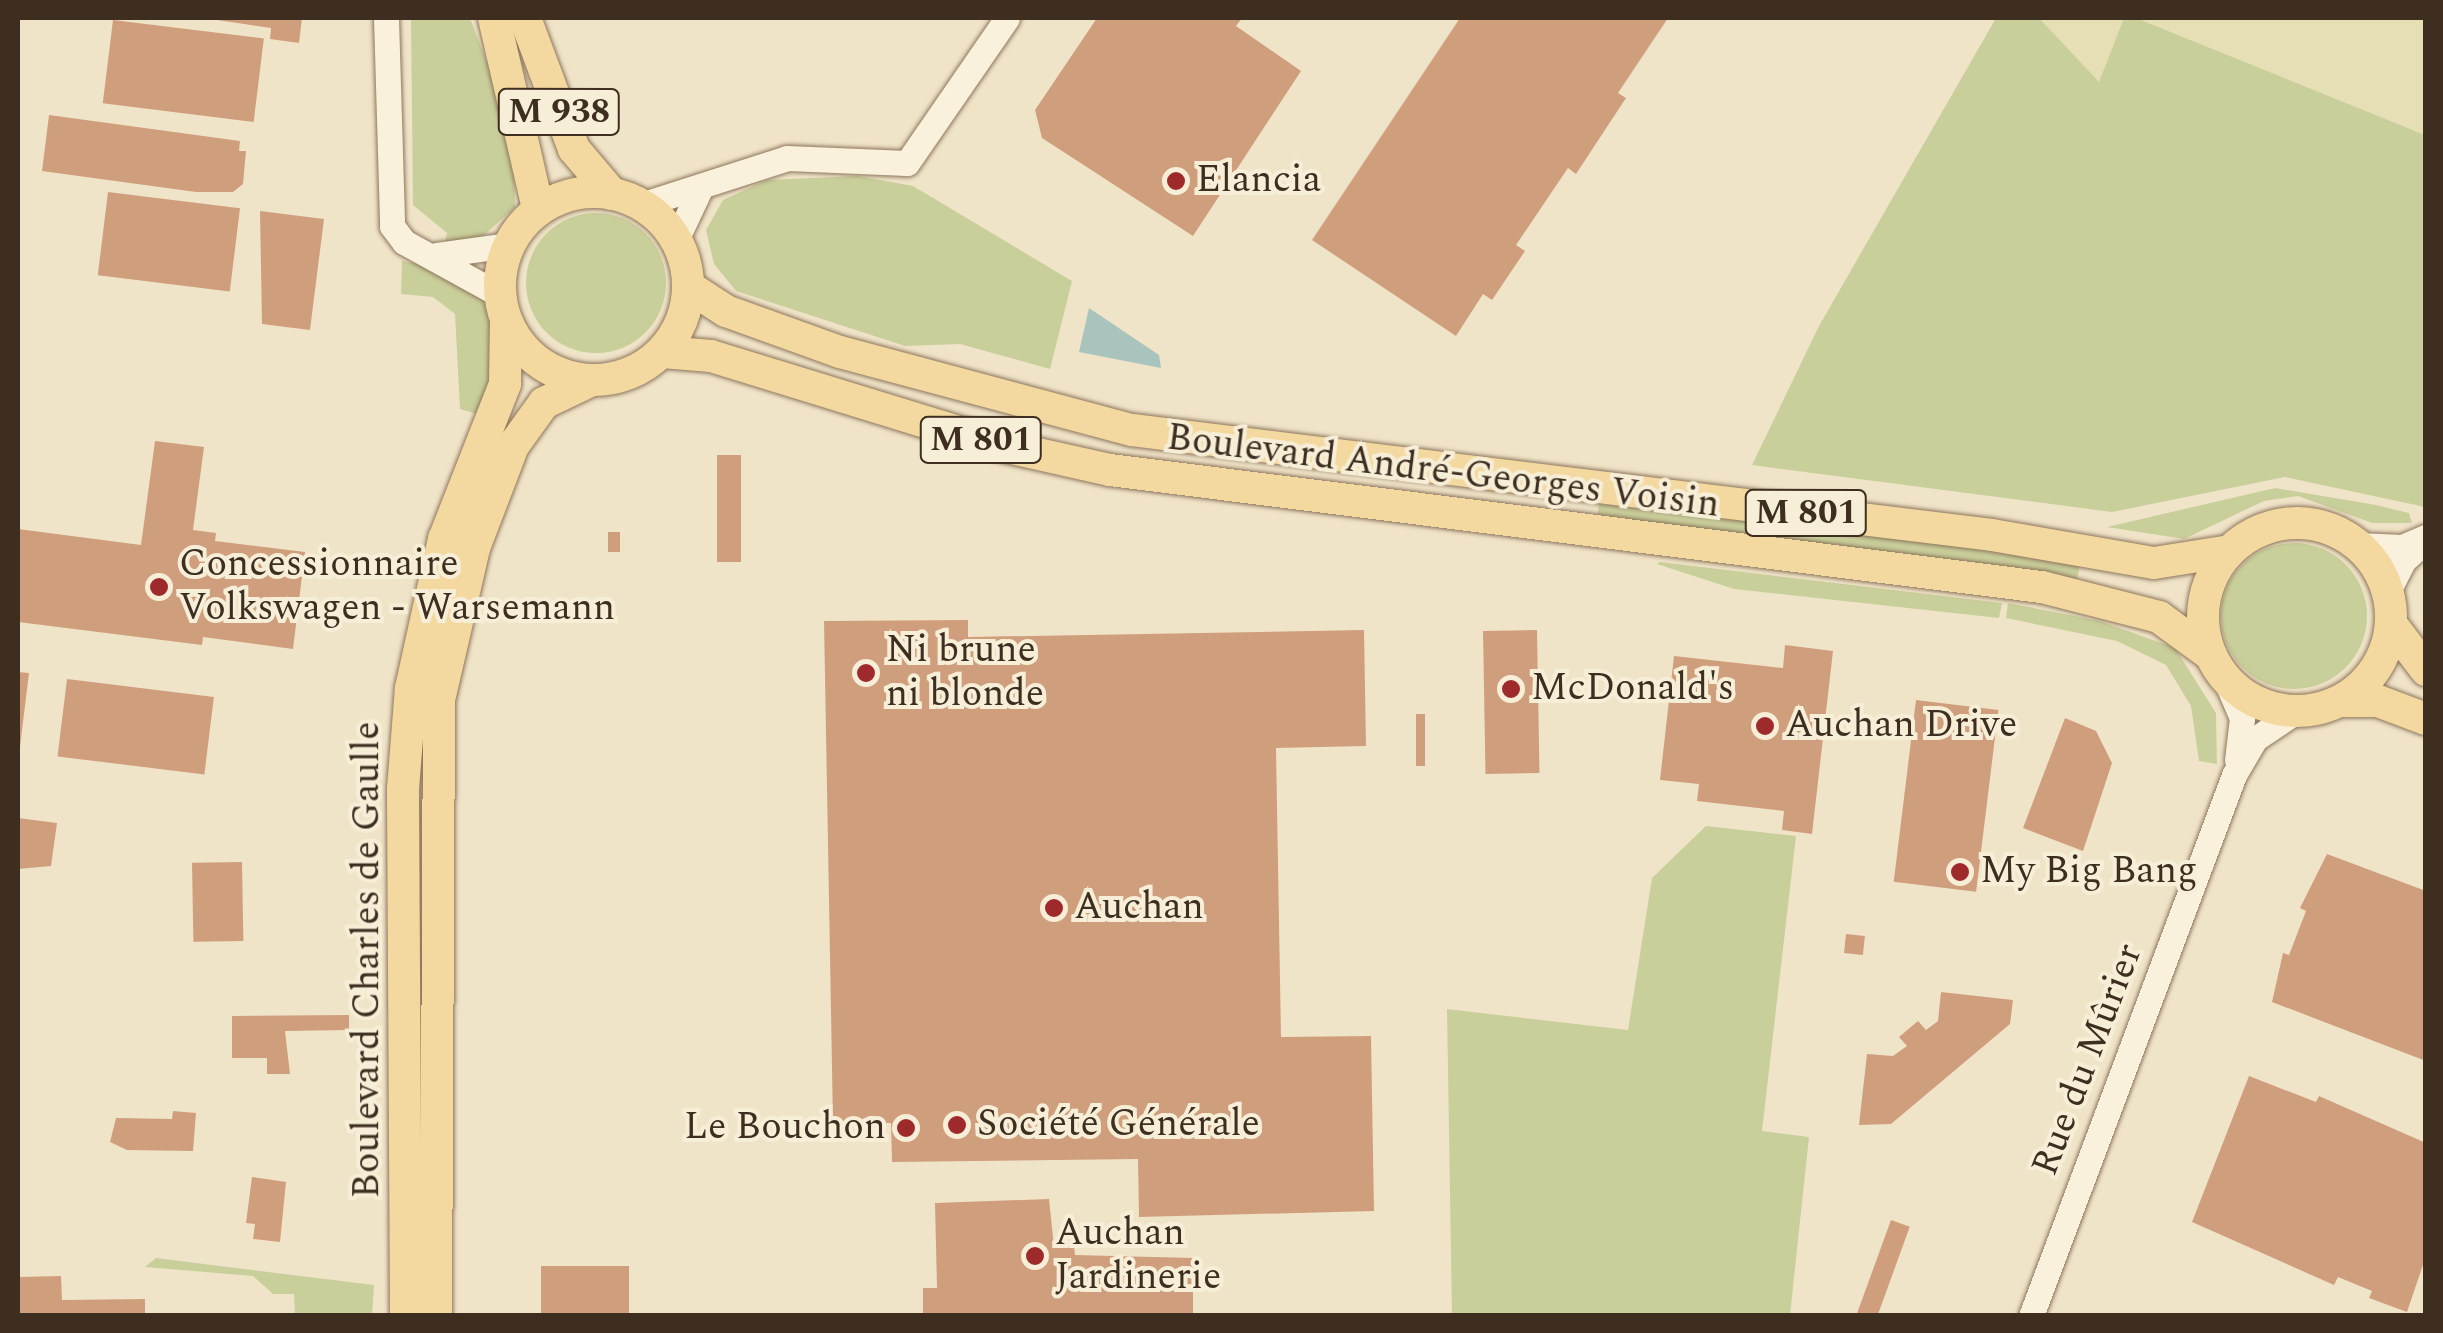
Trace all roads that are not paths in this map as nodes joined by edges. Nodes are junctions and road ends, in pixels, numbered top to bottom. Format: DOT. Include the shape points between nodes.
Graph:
graph roads {
  1 [pos="386,18"];
  2 [pos="494,18"];
  3 [pos="525,18"];
  4 [pos="1007,18"];
  5 [pos="700,188"];
  6 [pos="626,199"];
  7 [pos="538,208"];
  8 [pos="676,240"];
  9 [pos="509,245"];
  10 [pos="436,255"];
  11 [pos="689,287"];
  12 [pos="503,308"];
  13 [pos="663,352"];
  14 [pos="590,381"];
  15 [pos="2426,538"];
  16 [pos="2358,545"];
  17 [pos="2230,551"];
  18 [pos="2388,591"];
  19 [pos="2392,624"];
  20 [pos="2217,665"];
  21 [pos="2426,670"];
  22 [pos="2340,702"];
  23 [pos="2295,712"];
  24 [pos="2426,719"];
  25 [pos="2234,775"];
  26 [pos="406,1316"];
  27 [pos="436,1316"];
  28 [pos="2030,1316"];
  1 -- 10 [label="street" via="390,217 404,242"];
  2 -- 7 [label="main road, M 938" via="517,93"];
  3 -- 6 [label="main road, M 938" via="574,150"];
  4 -- 5 [label="street" via="907,163 786,158"];
  5 -- 6 [label="street"];
  5 -- 8 [label="street"];
  6 -- 7 [label="main road" via="587,192"];
  6 -- 8 [label="main road"];
  7 -- 9 [label="main road"];
  8 -- 11 [label="main road"];
  9 -- 10 [label="street"];
  9 -- 12 [label="main road"];
  10 -- 12 [label="street"];
  11 -- 13 [label="main road" via="682,322"];
  11 -- 17 [label="main road, Boulevard André-Georges Voisin / M 801" via="726,311 840,352 1132,430 1992,535 2154,563"];
  12 -- 14 [label="main road" via="539,364"];
  12 -- 26 [label="main road, Boulevard Charles de Gaulle" via="505,384 444,538 411,688 403,790"];
  13 -- 14 [label="main road" via="629,374"];
  13 -- 20 [label="main road, Boulevard André-Georges Voisin / M 801" via="711,356 988,442 1110,470 2042,587 2159,617"];
  14 -- 27 [label="main road, Boulevard Charles de Gaulle" via="544,403 513,446 474,548 439,700"];
  15 -- 16 [label="street" via="2402,547"];
  15 -- 18 [label="street"];
  16 -- 17 [label="main road, M 801" via="2321,526 2293,523 2252,534"];
  16 -- 18 [label="main road"];
  17 -- 20 [label="main road" via="2204,600"];
  18 -- 19 [label="main road"];
  19 -- 21 [label="main road"];
  19 -- 22 [label="main road" via="2377,668"];
  20 -- 23 [label="main road, M 801" via="2256,702"];
  20 -- 25 [label="street, Rue du Mûrier" via="2242,718"];
  22 -- 23 [label="main road"];
  22 -- 24 [label="main road" via="2378,701"];
  23 -- 25 [label="street, Rue du Mûrier" via="2255,740"];
  25 -- 28 [label="street, Rue du Mûrier"];
}
